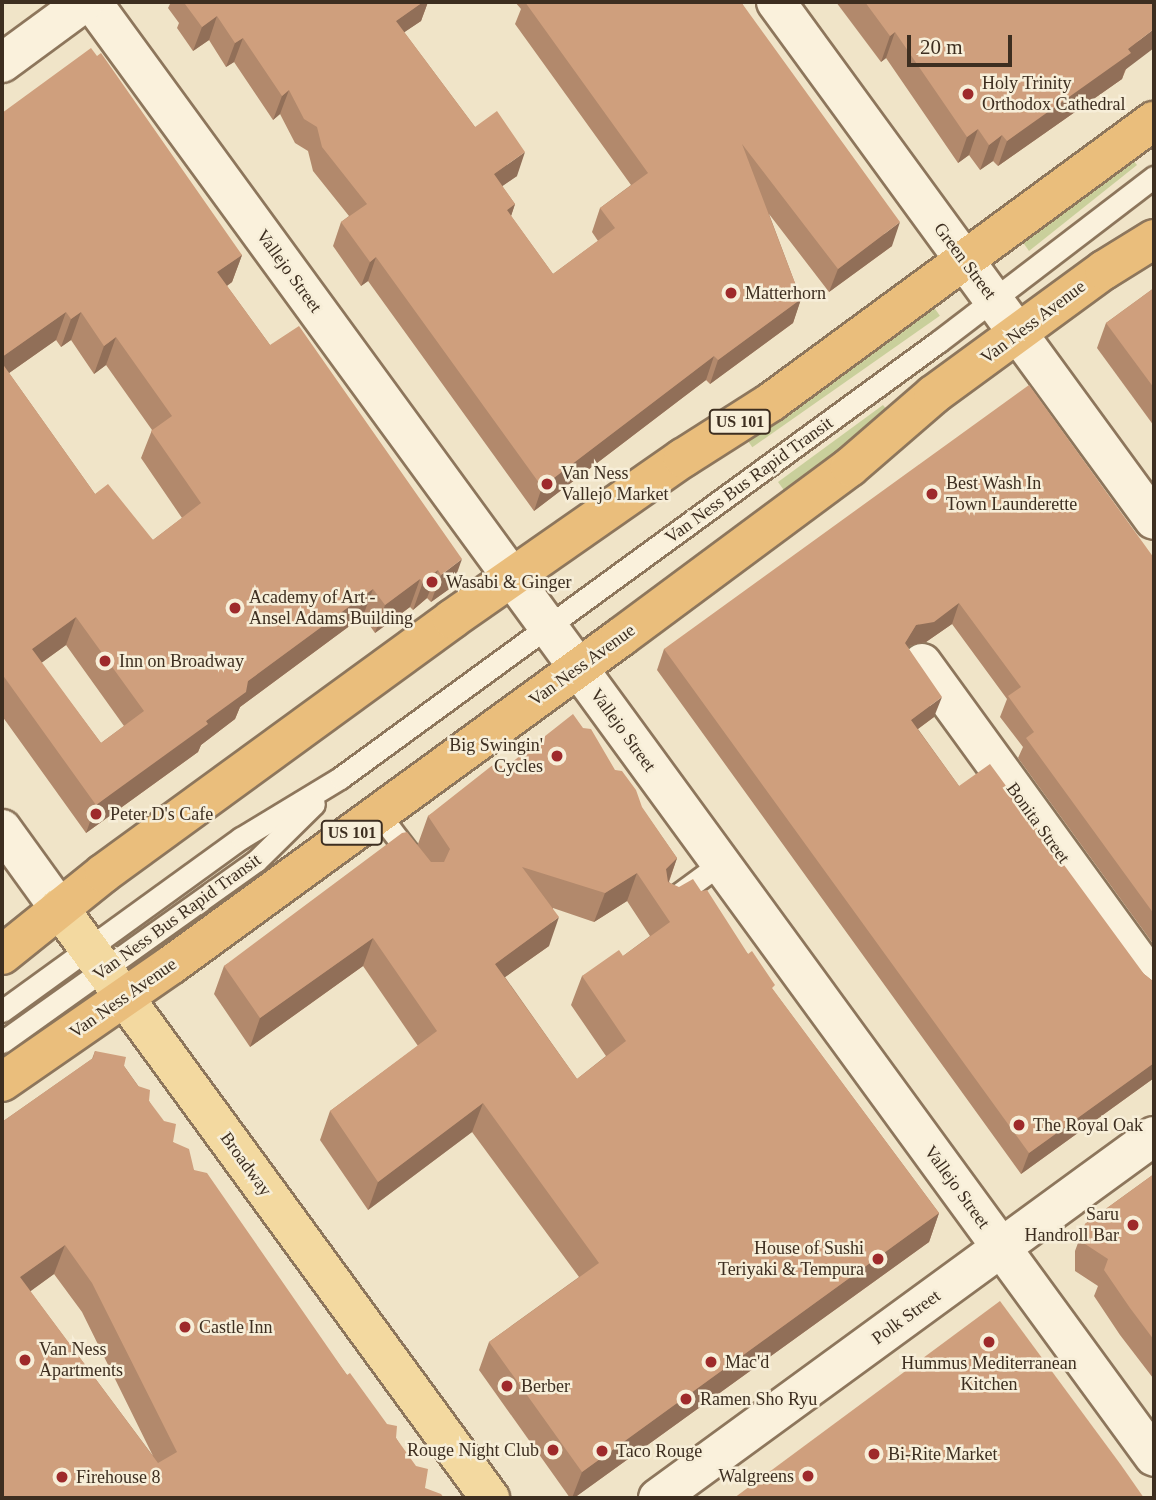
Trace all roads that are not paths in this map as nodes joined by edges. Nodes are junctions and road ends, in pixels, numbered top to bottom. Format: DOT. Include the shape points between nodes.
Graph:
graph roads {
  1 [pos="85,2"];
  2 [pos="92,2"];
  3 [pos="776,2"];
  4 [pos="2,64"];
  5 [pos="1154,121"];
  6 [pos="1154,177"];
  7 [pos="1154,239"];
  8 [pos="965,260"];
  9 [pos="995,300"];
  10 [pos="1018,333"];
  11 [pos="1154,520"];
  12 [pos="512,579"];
  13 [pos="548,627"];
  14 [pos="922,663"];
  15 [pos="578,667"];
  16 [pos="379,814"];
  17 [pos="2,829"];
  18 [pos="721,863"];
  19 [pos="427,879"];
  20 [pos="668,902"];
  21 [pos="59,908"];
  22 [pos="2,955"];
  23 [pos="107,972"];
  24 [pos="1154,982"];
  25 [pos="2,1011"];
  26 [pos="2,1042"];
  27 [pos="2,1082"];
  28 [pos="1154,1136"];
  29 [pos="1001,1248"];
  30 [pos="1154,1457"];
  31 [pos="490,1498"];
  32 [pos="658,1498"];
  1 -- 4 [label="street"];
  2 -- 12 [label="street, Vallejo Street"];
  3 -- 8 [label="street, Green Street"];
  5 -- 8 [label="highway, US 101"];
  6 -- 9 [label="lane, Van Ness Bus Rapid Transit"];
  7 -- 10 [label="highway, Van Ness Avenue / US 101"];
  8 -- 9 [label="street, Green Street"];
  8 -- 12 [label="highway, US 101" via="771,402"];
  9 -- 10 [label="street, Green Street"];
  9 -- 13 [label="lane, Van Ness Bus Rapid Transit"];
  10 -- 11 [label="street, Green Street"];
  10 -- 15 [label="highway, Van Ness Avenue / US 101" via="933,396 850,467"];
  12 -- 13 [label="street, Vallejo Street"];
  12 -- 21 [label="highway, US 101"];
  13 -- 15 [label="street, Vallejo Street"];
  13 -- 23 [label="lane, Van Ness Bus Rapid Transit" via="340,778 242,838"];
  14 -- 24 [label="street, Bonita Street"];
  15 -- 16 [label="highway, Van Ness Avenue / US 101"];
  15 -- 18 [label="street, Vallejo Street"];
  16 -- 19 [label="lane"];
  16 -- 23 [label="highway, Van Ness Avenue / US 101"];
  17 -- 21 [label="street, Broadway"];
  18 -- 20 [label="lane"];
  18 -- 29 [label="street, Vallejo Street"];
  21 -- 22 [label="highway, US 101"];
  21 -- 23 [label="main road, Broadway"];
  23 -- 25 [label="lane, Van Ness Bus Rapid Transit"];
  23 -- 26 [label="lane, Van Ness Bus Rapid Transit"];
  23 -- 27 [label="highway, Van Ness Avenue / US 101"];
  23 -- 31 [label="main road, Broadway"];
  28 -- 29 [label="street, Polk Street"];
  29 -- 30 [label="street, Vallejo Street"];
  29 -- 32 [label="street, Polk Street"];
}
